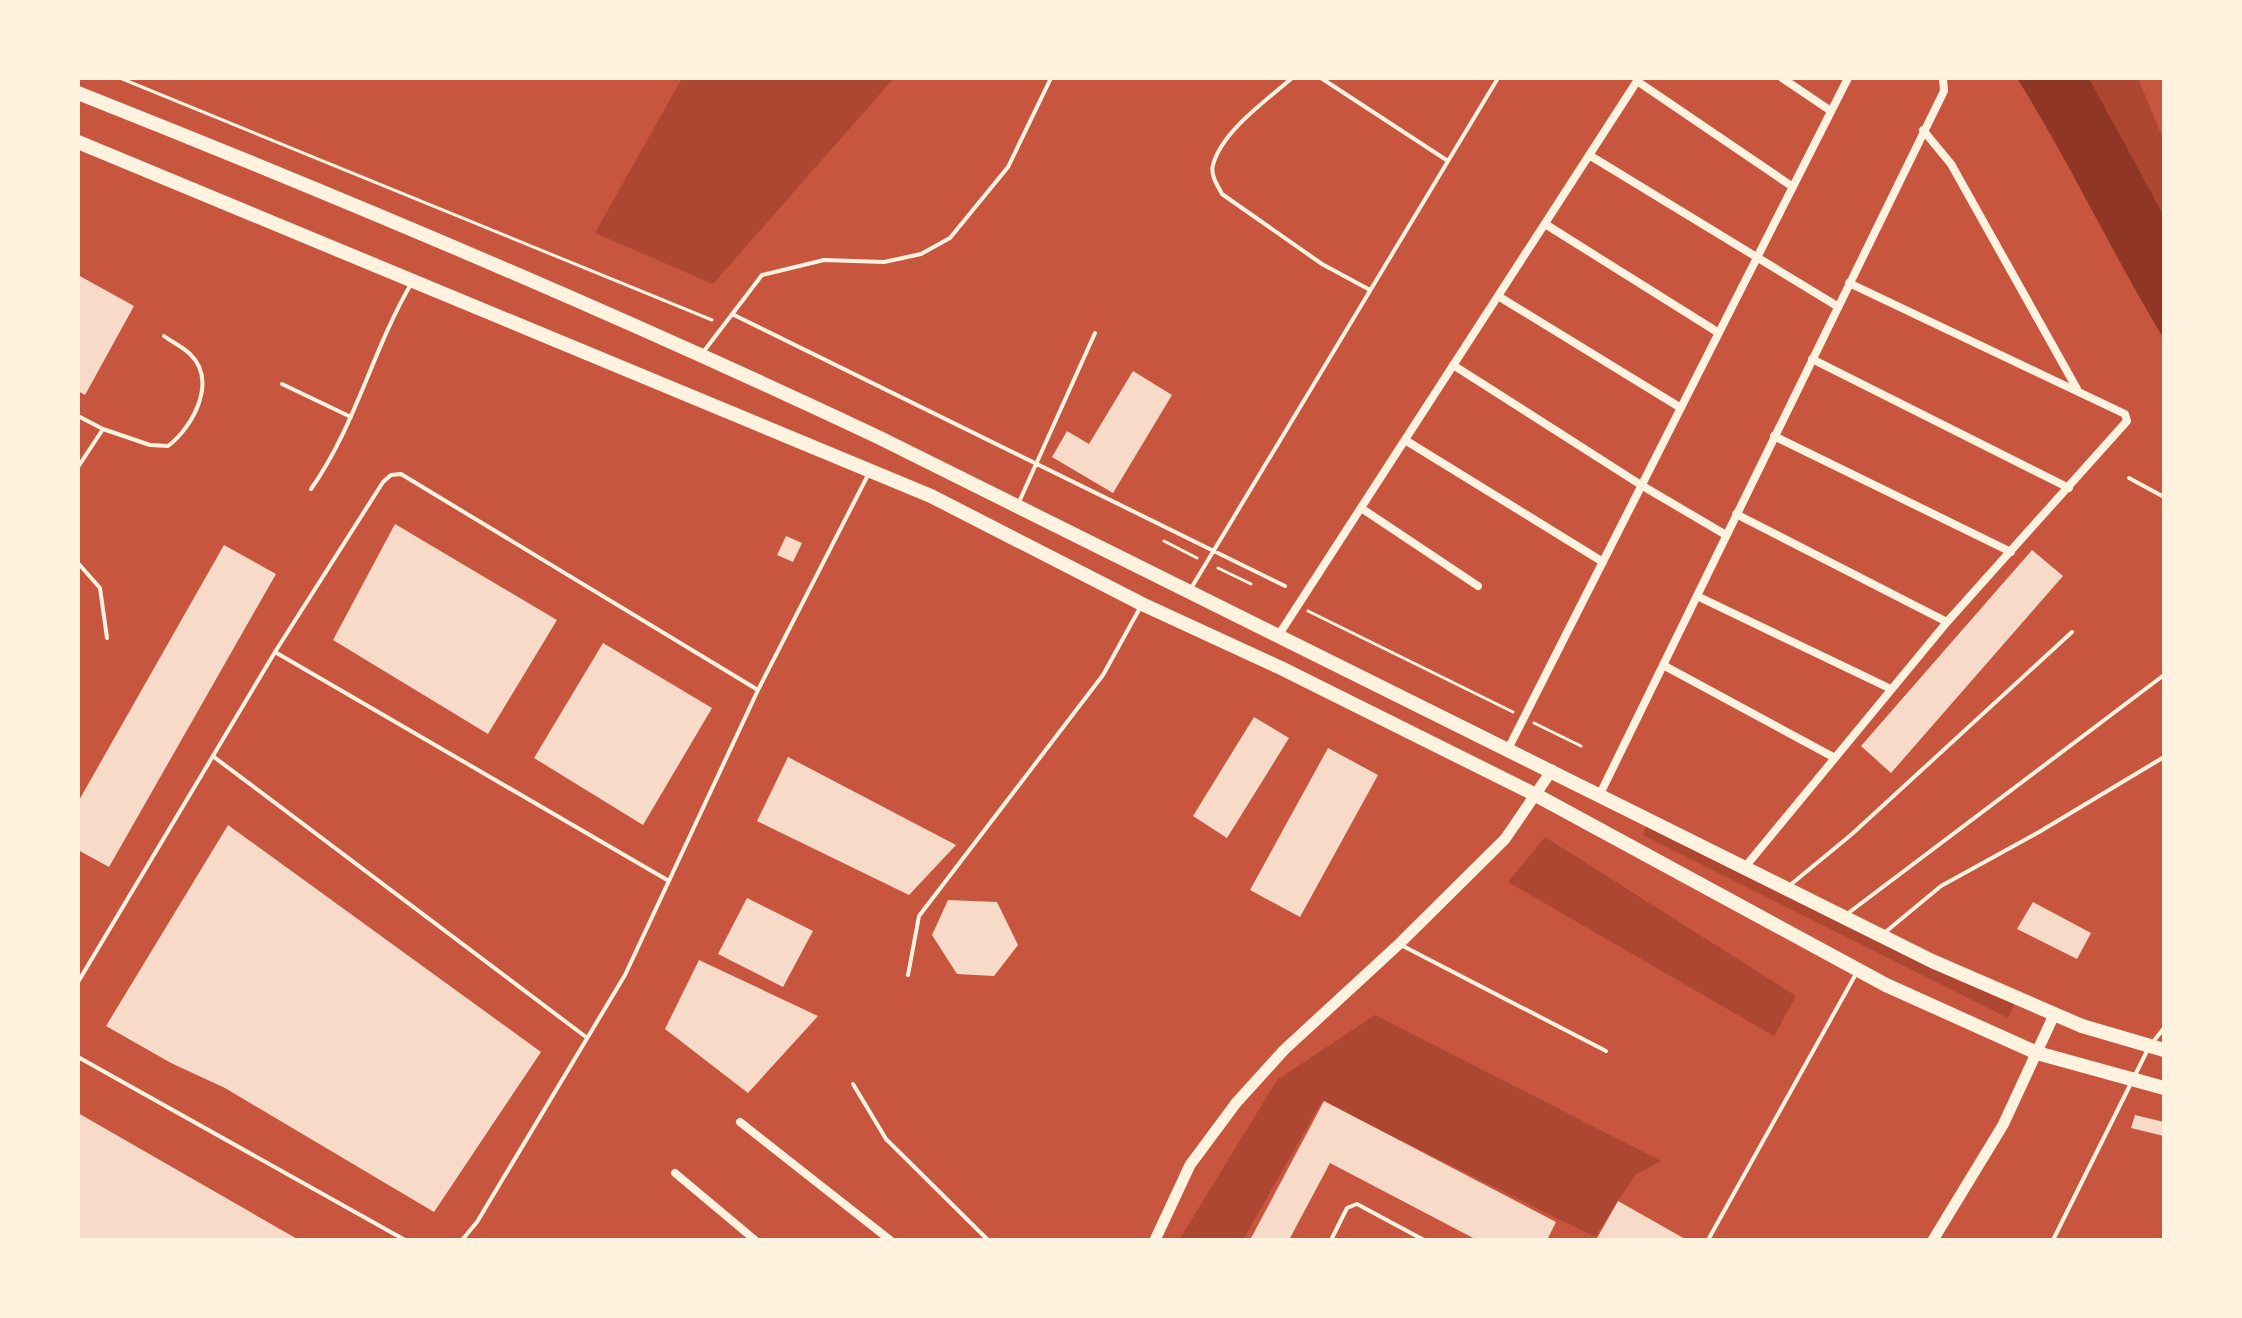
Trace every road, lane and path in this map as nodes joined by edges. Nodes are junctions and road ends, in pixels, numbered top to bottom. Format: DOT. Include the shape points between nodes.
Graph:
graph roads {
  1 [pos="120,78"];
  2 [pos="1051,78"];
  3 [pos="1292,78"];
  4 [pos="1321,78"];
  5 [pos="1498,78"];
  6 [pos="1782,78"];
  7 [pos="1848,78"];
  8 [pos="1943,78"];
  9 [pos="1638,79"];
  10 [pos="78,93"];
  11 [pos="1831,111"];
  12 [pos="1923,130"];
  13 [pos="78,142"];
  14 [pos="1589,155"];
  15 [pos="1448,161"];
  16 [pos="1793,187"];
  17 [pos="1545,224"];
  18 [pos="1757,258"];
  19 [pos="412,282"];
  20 [pos="1849,283"];
  21 [pos="1370,290"];
  22 [pos="1498,296"];
  23 [pos="1837,306"];
  24 [pos="732,314"];
  25 [pos="724,325"];
  26 [pos="1095,333"];
  27 [pos="1719,333"];
  28 [pos="164,336"];
  29 [pos="702,354"];
  30 [pos="1812,359"];
  31 [pos="1453,365"];
  32 [pos="282,384"];
  33 [pos="2077,390"];
  34 [pos="1681,408"];
  35 [pos="78,416"];
  36 [pos="351,417"];
  37 [pos="103,429"];
  38 [pos="1774,436"];
  39 [pos="1405,440"];
  40 [pos="1036,464"];
  41 [pos="78,467"];
  42 [pos="871,470"];
  43 [pos="2129,478"];
  44 [pos="1641,485"];
  45 [pos="2069,488"];
  46 [pos="311,489"];
  47 [pos="2164,497"];
  48 [pos="1017,506"];
  49 [pos="1361,508"];
  50 [pos="1736,514"];
  51 [pos="1152,535"];
  52 [pos="1726,535"];
  53 [pos="1213,551"];
  54 [pos="2011,552"];
  55 [pos="1603,562"];
  56 [pos="78,563"];
  57 [pos="1206,563"];
  58 [pos="1285,586"];
  59 [pos="1478,586"];
  60 [pos="1259,588"];
  61 [pos="1189,591"];
  62 [pos="1697,596"];
  63 [pos="1142,604"];
  64 [pos="1298,606"];
  65 [pos="1947,622"];
  66 [pos="2072,632"];
  67 [pos="1278,636"];
  68 [pos="107,638"];
  69 [pos="275,652"];
  70 [pos="1663,665"];
  71 [pos="2164,675"];
  72 [pos="1891,689"];
  73 [pos="758,690"];
  74 [pos="1524,718"];
  75 [pos="1581,746"];
  76 [pos="1508,749"];
  77 [pos="214,757"];
  78 [pos="2164,757"];
  79 [pos="1835,758"];
  80 [pos="1552,770"];
  81 [pos="1600,794"];
  82 [pos="1536,795"];
  83 [pos="1745,867"];
  84 [pos="669,881"];
  85 [pos="1787,888"];
  86 [pos="1844,917"];
  87 [pos="1881,935"];
  88 [pos="1399,944"];
  89 [pos="1858,969"];
  90 [pos="908,975"];
  91 [pos="78,982"];
  92 [pos="2054,1015"];
  93 [pos="2164,1028"];
  94 [pos="586,1038"];
  95 [pos="2157,1048"];
  96 [pos="1606,1051"];
  97 [pos="2037,1053"];
  98 [pos="78,1057"];
  99 [pos="2132,1082"];
  100 [pos="853,1084"];
  101 [pos="2164,1088"];
  102 [pos="740,1122"];
  103 [pos="675,1173"];
  104 [pos="879,1232"];
  105 [pos="405,1240"];
  106 [pos="462,1240"];
  107 [pos="755,1240"];
  108 [pos="873,1240"];
  109 [pos="890,1240"];
  110 [pos="988,1240"];
  111 [pos="1155,1240"];
  112 [pos="1331,1240"];
  113 [pos="1424,1240"];
  114 [pos="1708,1240"];
  115 [pos="1933,1240"];
  116 [pos="2053,1240"];
  1 -- 25 [label="path"];
  2 -- 24 [label="lane" via="1008,167 950,238 921,254 884,262 824,260 762,275"];
  3 -- 21 [label="lane" via="1237,126 1212,166 1213,177 1222,194 1322,264"];
  4 -- 15 [label="lane"];
  5 -- 15 [label="lane"];
  6 -- 11 [label="street"];
  7 -- 11 [label="street"];
  8 -- 12 [label="street" via="1944,91"];
  9 -- 14 [label="street"];
  9 -- 16 [label="street"];
  10 -- 29 [label="main road"];
  11 -- 16 [label="street"];
  12 -- 20 [label="street"];
  12 -- 33 [label="street" via="1951,164"];
  13 -- 19 [label="main road"];
  14 -- 17 [label="street"];
  14 -- 18 [label="street"];
  15 -- 21 [label="lane"];
  16 -- 18 [label="street"];
  17 -- 22 [label="street"];
  17 -- 27 [label="street"];
  18 -- 23 [label="street"];
  18 -- 27 [label="street"];
  19 -- 36 [label="lane"];
  19 -- 42 [label="main road"];
  20 -- 23 [label="street"];
  20 -- 33 [label="street"];
  21 -- 53 [label="lane"];
  22 -- 31 [label="street"];
  22 -- 34 [label="street"];
  23 -- 30 [label="street"];
  24 -- 25 [label="lane"];
  24 -- 40 [label="lane"];
  25 -- 29 [label="lane"];
  26 -- 40 [label="lane"];
  27 -- 34 [label="street"];
  28 -- 37 [label="lane" via="191,355 203,375 201,399 184,434 168,446 150,445"];
  29 -- 48 [label="main road"];
  30 -- 38 [label="street"];
  30 -- 45 [label="street"];
  31 -- 39 [label="street"];
  31 -- 44 [label="street"];
  32 -- 36 [label="lane"];
  33 -- 45 [label="street" via="2127,417"];
  34 -- 44 [label="street"];
  35 -- 37 [label="lane"];
  36 -- 46 [label="lane" via="336,453"];
  37 -- 41 [label="lane"];
  38 -- 50 [label="street"];
  38 -- 54 [label="street"];
  39 -- 49 [label="street"];
  39 -- 55 [label="street"];
  40 -- 48 [label="lane"];
  40 -- 53 [label="lane"];
  42 -- 63 [label="main road" via="1020,539"];
  42 -- 73 [label="lane"];
  43 -- 47 [label="lane"];
  44 -- 52 [label="street"];
  44 -- 55 [label="street"];
  45 -- 54 [label="street"];
  48 -- 61 [label="main road"];
  49 -- 59 [label="street"];
  49 -- 64 [label="street"];
  50 -- 52 [label="street"];
  50 -- 65 [label="street"];
  51 -- 57 [label="path"];
  52 -- 62 [label="street"];
  53 -- 57 [label="lane"];
  53 -- 58 [label="lane"];
  54 -- 65 [label="street"];
  55 -- 74 [label="street"];
  56 -- 68 [label="lane" via="100,588"];
  57 -- 60 [label="path"];
  57 -- 61 [label="lane"];
  61 -- 67 [label="main road"];
  62 -- 70 [label="street"];
  62 -- 72 [label="street"];
  63 -- 82 [label="main road"];
  63 -- 90 [label="lane" via="1103,675 919,916"];
  64 -- 67 [label="street"];
  64 -- 74 [label="path"];
  65 -- 72 [label="street"];
  66 -- 85 [label="lane"];
  67 -- 76 [label="main road"];
  69 -- 73 [label="lane" via="383,482 401,474"];
  69 -- 77 [label="lane"];
  69 -- 84 [label="lane"];
  70 -- 79 [label="street"];
  70 -- 81 [label="street"];
  71 -- 86 [label="lane"];
  72 -- 79 [label="street"];
  73 -- 84 [label="lane"];
  74 -- 75 [label="path"];
  74 -- 76 [label="street"];
  76 -- 80 [label="main road"];
  77 -- 91 [label="lane"];
  77 -- 94 [label="lane"];
  78 -- 87 [label="lane" via="1941,886"];
  79 -- 83 [label="street"];
  80 -- 81 [label="main road"];
  80 -- 82 [label="street"];
  81 -- 83 [label="main road"];
  82 -- 88 [label="street" via="1505,839"];
  82 -- 89 [label="main road"];
  83 -- 85 [label="main road"];
  84 -- 94 [label="lane" via="625,975"];
  85 -- 86 [label="main road"];
  86 -- 87 [label="main road"];
  87 -- 92 [label="main road"];
  88 -- 96 [label="lane"];
  88 -- 111 [label="street" via="1284,1050 1236,1103 1190,1165"];
  89 -- 97 [label="main road"];
  89 -- 114 [label="lane"];
  92 -- 95 [label="main road"];
  92 -- 97 [label="street"];
  93 -- 95 [label="lane"];
  94 -- 106 [label="lane"];
  95 -- 99 [label="lane"];
  97 -- 99 [label="main road"];
  97 -- 115 [label="street" via="1999,1132"];
  98 -- 105 [label="lane"];
  99 -- 101 [label="main road"];
  99 -- 116 [label="lane"];
  100 -- 110 [label="lane" via="886,1139"];
  102 -- 104 [label="street"];
  103 -- 107 [label="street"];
  104 -- 108 [label="street"];
  104 -- 109 [label="street"];
  112 -- 113 [label="lane" via="1347,1208 1357,1204"];
}
